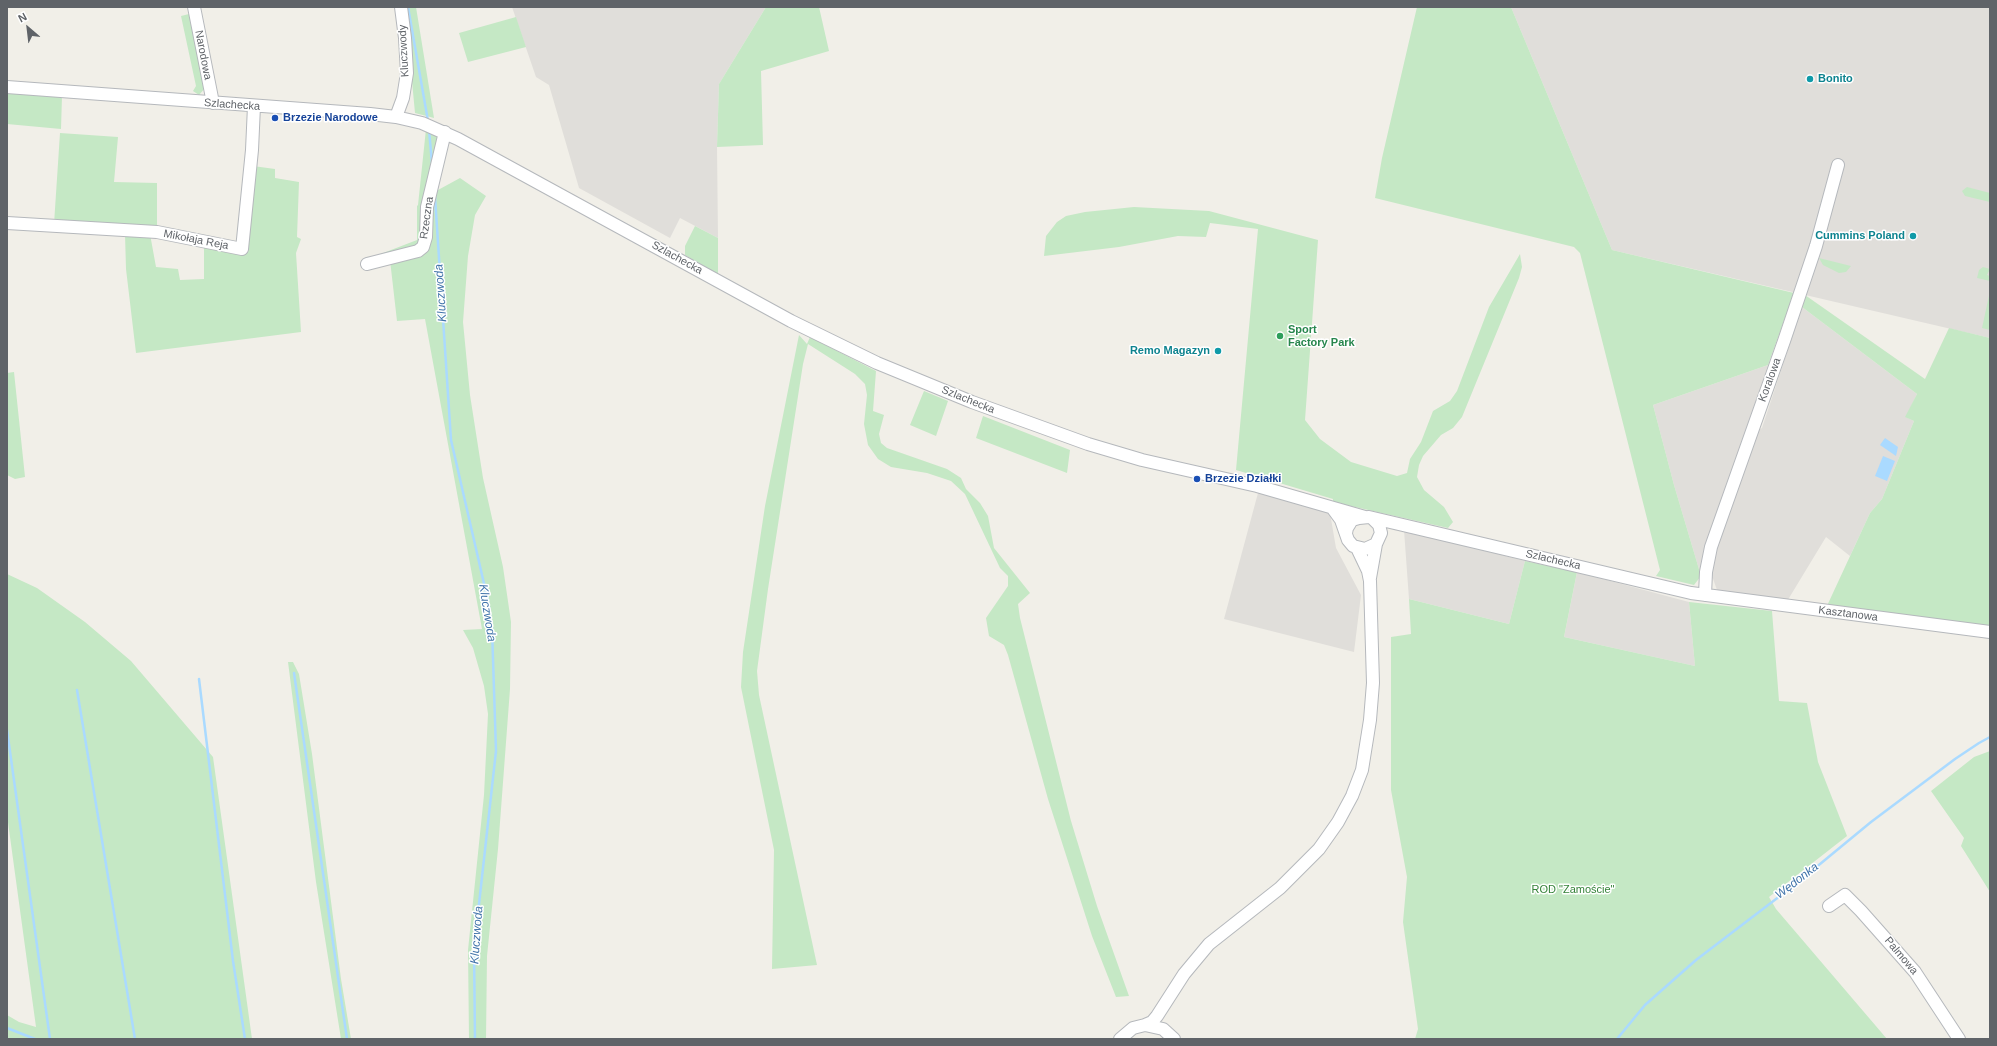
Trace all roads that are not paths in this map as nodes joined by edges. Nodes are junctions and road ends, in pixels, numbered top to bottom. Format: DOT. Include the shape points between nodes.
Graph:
graph roads {
  1 [pos="194,7"];
  2 [pos="401,7"];
  3 [pos="7,87"];
  4 [pos="213,103"];
  5 [pos="254,106"];
  6 [pos="396,117"];
  7 [pos="442,131"];
  8 [pos="1838,165"];
  9 [pos="7,223"];
  10 [pos="367,264"];
  11 [pos="1333,509"];
  12 [pos="1369,518"];
  13 [pos="1402,525"];
  14 [pos="1346,533"];
  15 [pos="1378,541"];
  16 [pos="1356,548"];
  17 [pos="1370,581"];
  18 [pos="1705,595"];
  19 [pos="1990,632"];
  20 [pos="1828,906"];
  21 [pos="1168,1001"];
  22 [pos="1145,1025"];
  23 [pos="1173,1038"];
  24 [pos="1120,1039"];
  25 [pos="1959,1039"];
  1 -- 4 [label="street, Narodowa"];
  2 -- 6 [label="street, Kluczwody" via="407,73 403,98"];
  3 -- 4 [label="street, Szlachecka"];
  4 -- 5 [label="street, Szlachecka"];
  5 -- 6 [label="street, Szlachecka"];
  5 -- 9 [label="street, Mikołaja Reja" via="242,249 157,232"];
  6 -- 7 [label="street, Szlachecka"];
  7 -- 10 [label="street, Rzeczna" via="427,207 423,247 418,251"];
  7 -- 11 [label="street, Szlachecka" via="791,321 877,363 1094,447 1257,486"];
  8 -- 18 [label="street, Koralowa" via="1816,246 1787,334 1711,547"];
  11 -- 12 [label="street, Szlachecka"];
  11 -- 14 [label="street"];
  12 -- 13 [label="street, Szlachecka"];
  12 -- 14 [label="street" via="1352,520"];
  12 -- 15 [label="street" via="1379,525"];
  13 -- 15 [label="street" via="1388,530"];
  13 -- 18 [label="street, Szlachecka"];
  14 -- 16 [label="street" via="1348,540"];
  15 -- 16 [label="street" via="1369,548"];
  15 -- 17 [label="street"];
  16 -- 17 [label="street" via="1368,571"];
  17 -- 21 [label="street" via="1373,683 1370,720 1362,770 1352,796 1319,849 1280,888 1210,944 1184,974"];
  18 -- 19 [label="street, Kasztanowa"];
  20 -- 25 [label="street, Palmowa" via="1845,895 1861,911 1915,972"];
  21 -- 22 [label="street" via="1152,1022"];
  21 -- 23 [label="street" via="1165,1020"];
  22 -- 23 [label="street" via="1157,1026"];
  22 -- 24 [label="street" via="1133,1028"];
}
